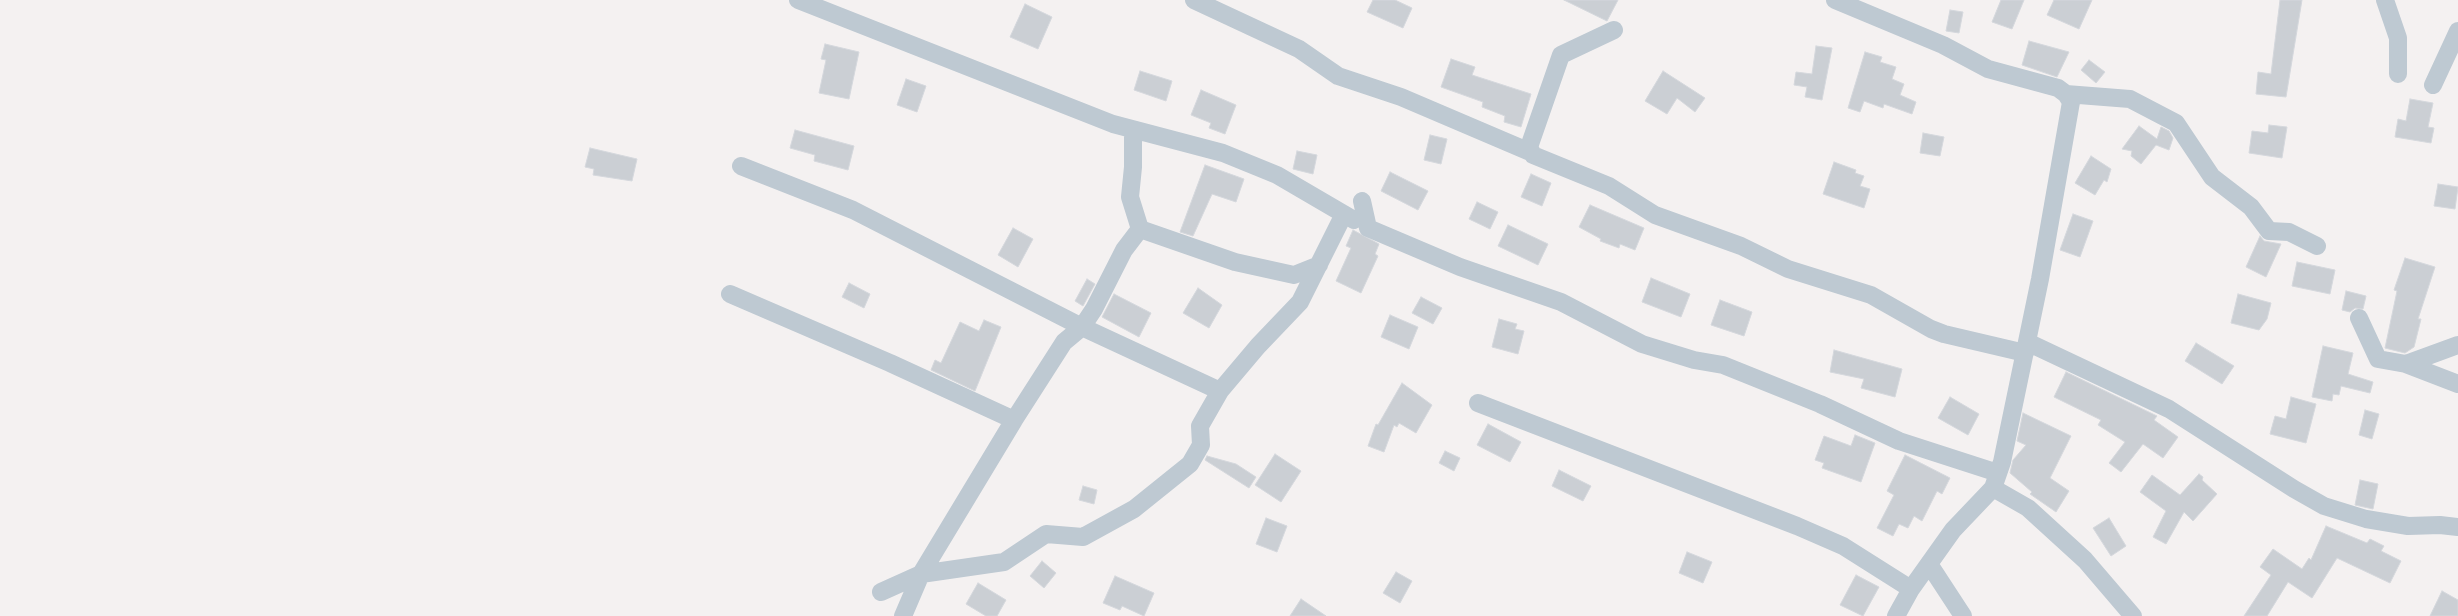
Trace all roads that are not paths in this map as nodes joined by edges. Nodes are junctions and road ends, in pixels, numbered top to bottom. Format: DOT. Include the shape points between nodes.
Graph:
graph roads {
  1 [pos="798,0"];
  2 [pos="1194,0"];
  3 [pos="1835,0"];
  4 [pos="2385,0"];
  5 [pos="1614,30"];
  6 [pos="2458,31"];
  7 [pos="2398,74"];
  8 [pos="2433,85"];
  9 [pos="2066,94"];
  10 [pos="1133,130"];
  11 [pos="1530,152"];
  12 [pos="741,166"];
  13 [pos="1362,201"];
  14 [pos="1344,214"];
  15 [pos="1368,228"];
  16 [pos="1140,229"];
  17 [pos="2317,246"];
  18 [pos="1318,265"];
  19 [pos="730,294"];
  20 [pos="2360,318"];
  21 [pos="1082,327"];
  22 [pos="2458,345"];
  23 [pos="2026,348"];
  24 [pos="2406,364"];
  25 [pos="2458,384"];
  26 [pos="1220,390"];
  27 [pos="1478,403"];
  28 [pos="1014,420"];
  29 [pos="1996,480"];
  30 [pos="2458,527"];
  31 [pos="1929,564"];
  32 [pos="921,574"];
  33 [pos="1911,589"];
  34 [pos="882,592"];
  35 [pos="903,616"];
  36 [pos="1896,616"];
  37 [pos="1963,616"];
  38 [pos="2133,616"];
  1 -- 10 [label="street" via="1023,91"];
  2 -- 11 [label="street" via="1299,49 1338,76 1401,97"];
  3 -- 9 [label="street" via="1943,45 1988,69 2058,88"];
  4 -- 7 [label="street" via="2398,38"];
  5 -- 11 [label="street" via="1562,55"];
  6 -- 8 [label="street"];
  9 -- 17 [label="street" via="2130,100 2176,122 2212,177 2251,207 2269,231 2289,232"];
  9 -- 23 [label="street" via="2071,102"];
  10 -- 14 [label="street" via="1224,153 1277,175"];
  10 -- 16 [label="street" via="1130,197"];
  11 -- 23 [label="street" via="1608,186 1655,215 1741,246 1788,269 1871,295 1931,329"];
  12 -- 21 [label="street" via="853,210"];
  13 -- 15 [label="street"];
  14 -- 15 [label="street"];
  14 -- 18 [label="street"];
  15 -- 29 [label="street" via="1460,266 1561,302 1642,344 1694,360 1723,364"];
  16 -- 18 [label="street" via="1236,262 1294,274"];
  16 -- 21 [label="street" via="1124,250"];
  18 -- 26 [label="street" via="1300,302"];
  19 -- 28 [label="street"];
  20 -- 24 [label="street" via="2378,359"];
  21 -- 26 [label="street"];
  21 -- 28 [label="street" via="1064,342"];
  22 -- 24 [label="street"];
  23 -- 29 [label="street"];
  23 -- 30 [label="street" via="2169,409 2324,506 2391,523"];
  24 -- 25 [label="street"];
  26 -- 32 [label="street" via="1200,426 1201,445 1190,464 1134,509 1083,537 1046,534 1004,562"];
  27 -- 33 [label="street" via="1797,526 1843,546"];
  28 -- 32 [label="street"];
  29 -- 31 [label="street"];
  29 -- 38 [label="street" via="2085,560"];
  31 -- 33 [label="street"];
  31 -- 37 [label="street"];
  32 -- 34 [label="street"];
  32 -- 35 [label="street"];
  33 -- 36 [label="street"];
}
